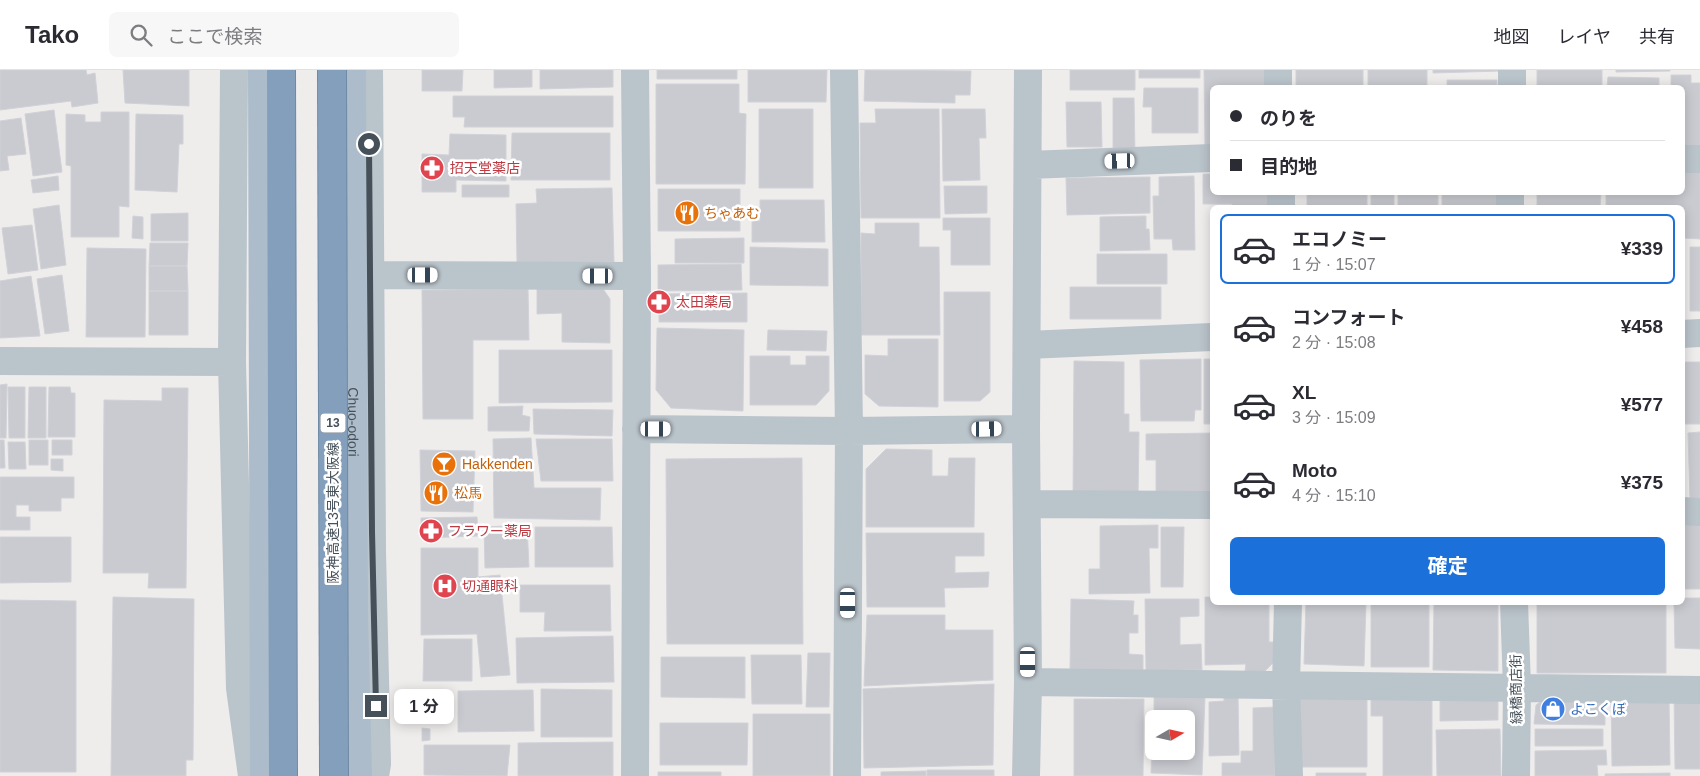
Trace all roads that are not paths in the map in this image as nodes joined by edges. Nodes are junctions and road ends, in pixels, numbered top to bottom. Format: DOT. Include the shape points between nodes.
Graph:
graph roads {
  1 [pos="234,70"];
  2 [pos="262,70"];
  3 [pos="280,70"];
  4 [pos="332,70"];
  5 [pos="352,70"];
  6 [pos="370,70"];
  7 [pos="635,70"];
  8 [pos="844,70"];
  9 [pos="1028,70"];
  10 [pos="1278,70"];
  11 [pos="1512,70"];
  12 [pos="1278,85"];
  13 [pos="1512,85"];
  14 [pos="1210,158"];
  15 [pos="1685,159"];
  16 [pos="1700,159"];
  17 [pos="1028,164"];
  18 [pos="369,275"];
  19 [pos="637,276"];
  20 [pos="1700,333"];
  21 [pos="1685,334"];
  22 [pos="1210,337"];
  23 [pos="1027,345"];
  24 [pos="0,362"];
  25 [pos="232,362"];
  26 [pos="636,429"];
  27 [pos="1026,429"];
  28 [pos="849,431"];
  29 [pos="1028,504"];
  30 [pos="1210,505"];
  31 [pos="1685,511"];
  32 [pos="1700,512"];
  33 [pos="1288,605"];
  34 [pos="1514,605"];
  35 [pos="1028,682"];
  36 [pos="1286,685"];
  37 [pos="1517,687"];
  38 [pos="1700,690"];
  39 [pos="252,776"];
  40 [pos="264,776"];
  41 [pos="283,776"];
  42 [pos="334,776"];
  43 [pos="358,776"];
  44 [pos="375,776"];
  45 [pos="636,776"];
  46 [pos="847,776"];
  47 [pos="1026,776"];
  48 [pos="1289,776"];
  49 [pos="1516,776"];
  1 -- 25 [label="street"];
  2 -- 40 [label="main road"];
  3 -- 41 [label="highway"];
  4 -- 42 [label="highway, 阪神高速13号東大阪線 / 13, bridge"];
  5 -- 43 [label="main road, Chuo-odori" via="354,615"];
  6 -- 18 [label="street"];
  7 -- 19 [label="street"];
  8 -- 28 [label="street"];
  9 -- 17 [label="street"];
  10 -- 12 [label="street"];
  11 -- 13 [label="street"];
  14 -- 17 [label="street"];
  15 -- 16 [label="street"];
  17 -- 23 [label="street"];
  18 -- 19 [label="street"];
  18 -- 44 [label="street"];
  19 -- 26 [label="street"];
  20 -- 21 [label="street"];
  22 -- 23 [label="street"];
  23 -- 27 [label="street"];
  24 -- 25 [label="street"];
  25 -- 39 [label="street" via="240,688"];
  26 -- 28 [label="street"];
  26 -- 45 [label="street"];
  27 -- 28 [label="street"];
  27 -- 29 [label="street"];
  28 -- 46 [label="street"];
  29 -- 30 [label="street"];
  29 -- 35 [label="street"];
  31 -- 32 [label="street"];
  33 -- 36 [label="street"];
  34 -- 37 [label="street, 緑橋商店街"];
  35 -- 36 [label="street"];
  35 -- 47 [label="street"];
  36 -- 37 [label="street"];
  36 -- 48 [label="street"];
  37 -- 38 [label="street"];
  37 -- 49 [label="street, 緑橋商店街"];
}
